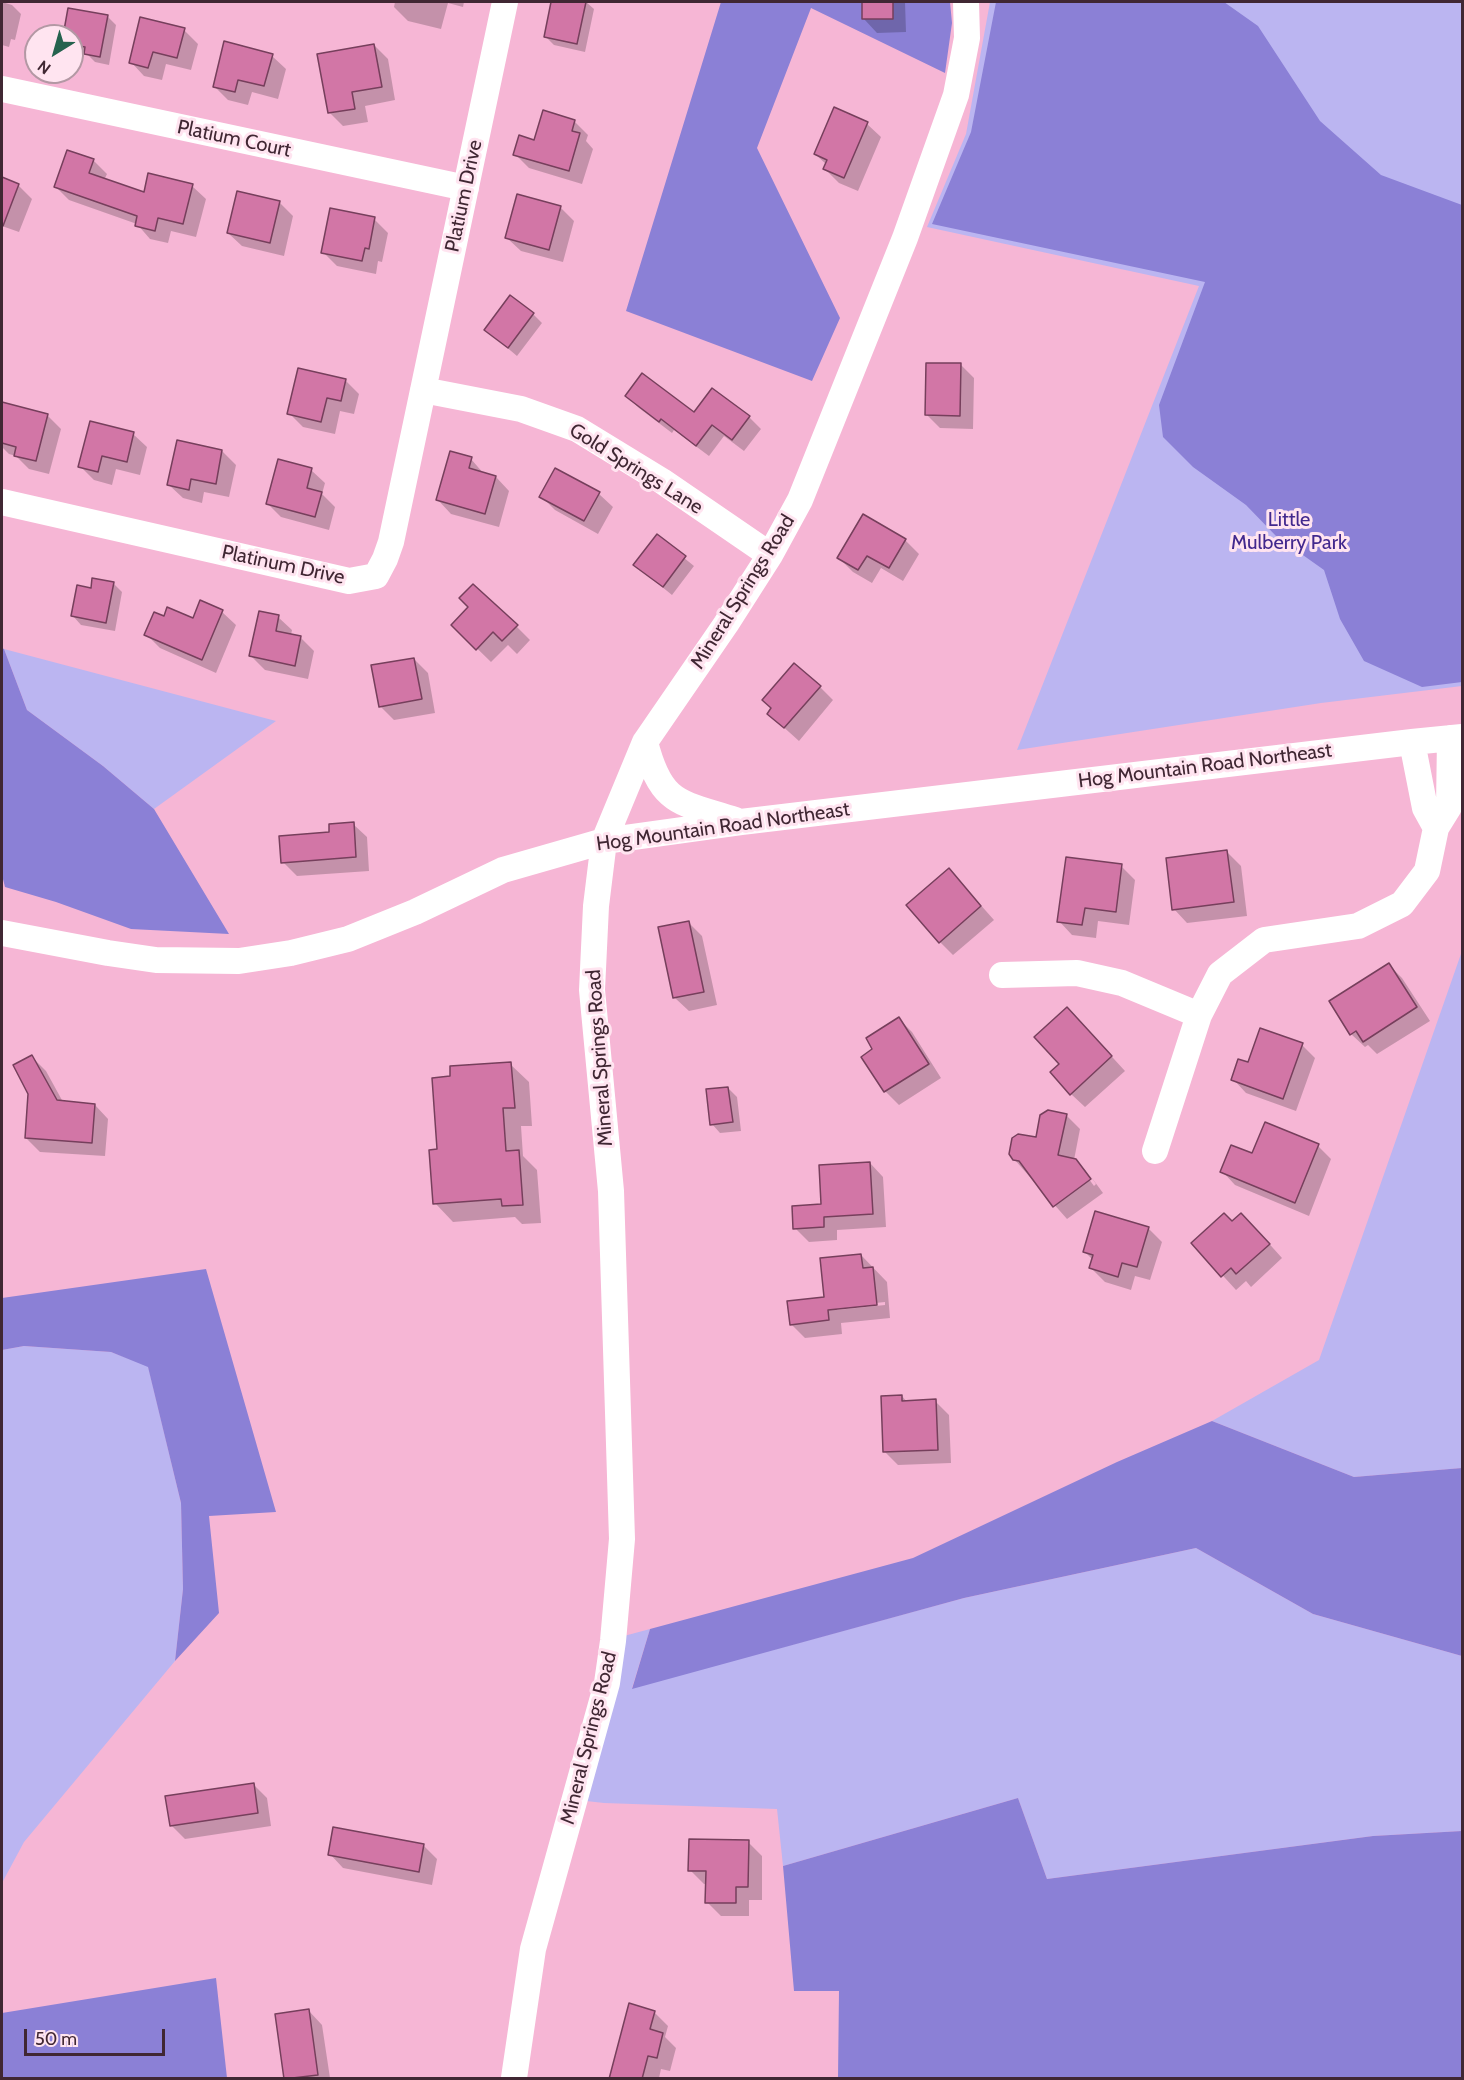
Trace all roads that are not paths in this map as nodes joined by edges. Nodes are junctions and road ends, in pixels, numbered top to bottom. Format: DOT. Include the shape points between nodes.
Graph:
graph roads {
  1 [pos="505,2"];
  2 [pos="966,2"];
  3 [pos="2,89"];
  4 [pos="466,188"];
  5 [pos="423,390"];
  6 [pos="2,502"];
  7 [pos="770,555"];
  8 [pos="1456,738"];
  9 [pos="1412,741"];
  10 [pos="645,742"];
  11 [pos="741,822"];
  12 [pos="1436,828"];
  13 [pos="604,842"];
  14 [pos="2,933"];
  15 [pos="1002,975"];
  16 [pos="1199,1015"];
  17 [pos="1155,1151"];
  18 [pos="514,2079"];
  1 -- 4 [label="street, Platium Drive"];
  2 -- 7 [label="street, Mineral Springs Road" via="967,38 956,94 905,238 800,500"];
  3 -- 4 [label="street, Platium Court"];
  4 -- 5 [label="street, Platium Drive"];
  5 -- 6 [label="street, Platinum Drive" via="391,542 376,576 349,581"];
  5 -- 7 [label="street, Gold Springs Lane" via="521,410 578,429"];
  7 -- 10 [label="street, Mineral Springs Road"];
  8 -- 9 [label="street, Hog Mountain Road Northeast"];
  8 -- 12 [label="street" via="1449,807"];
  9 -- 11 [label="street, Hog Mountain Road Northeast"];
  9 -- 12 [label="street" via="1425,808"];
  10 -- 11 [label="street" via="656,776 669,795"];
  10 -- 13 [label="street, Mineral Springs Road"];
  11 -- 13 [label="street, Hog Mountain Road Northeast"];
  12 -- 16 [label="street" via="1428,871 1402,904 1358,926 1264,940 1220,974"];
  13 -- 14 [label="street, Hog Mountain Road Northeast" via="503,870 348,939 239,962 156,960"];
  13 -- 18 [label="street, Mineral Springs Road" via="592,990 610,1191 622,1539 607,1683 532,1949"];
  15 -- 16 [label="street" via="1077,973 1122,983"];
  16 -- 17 [label="street"];
}
